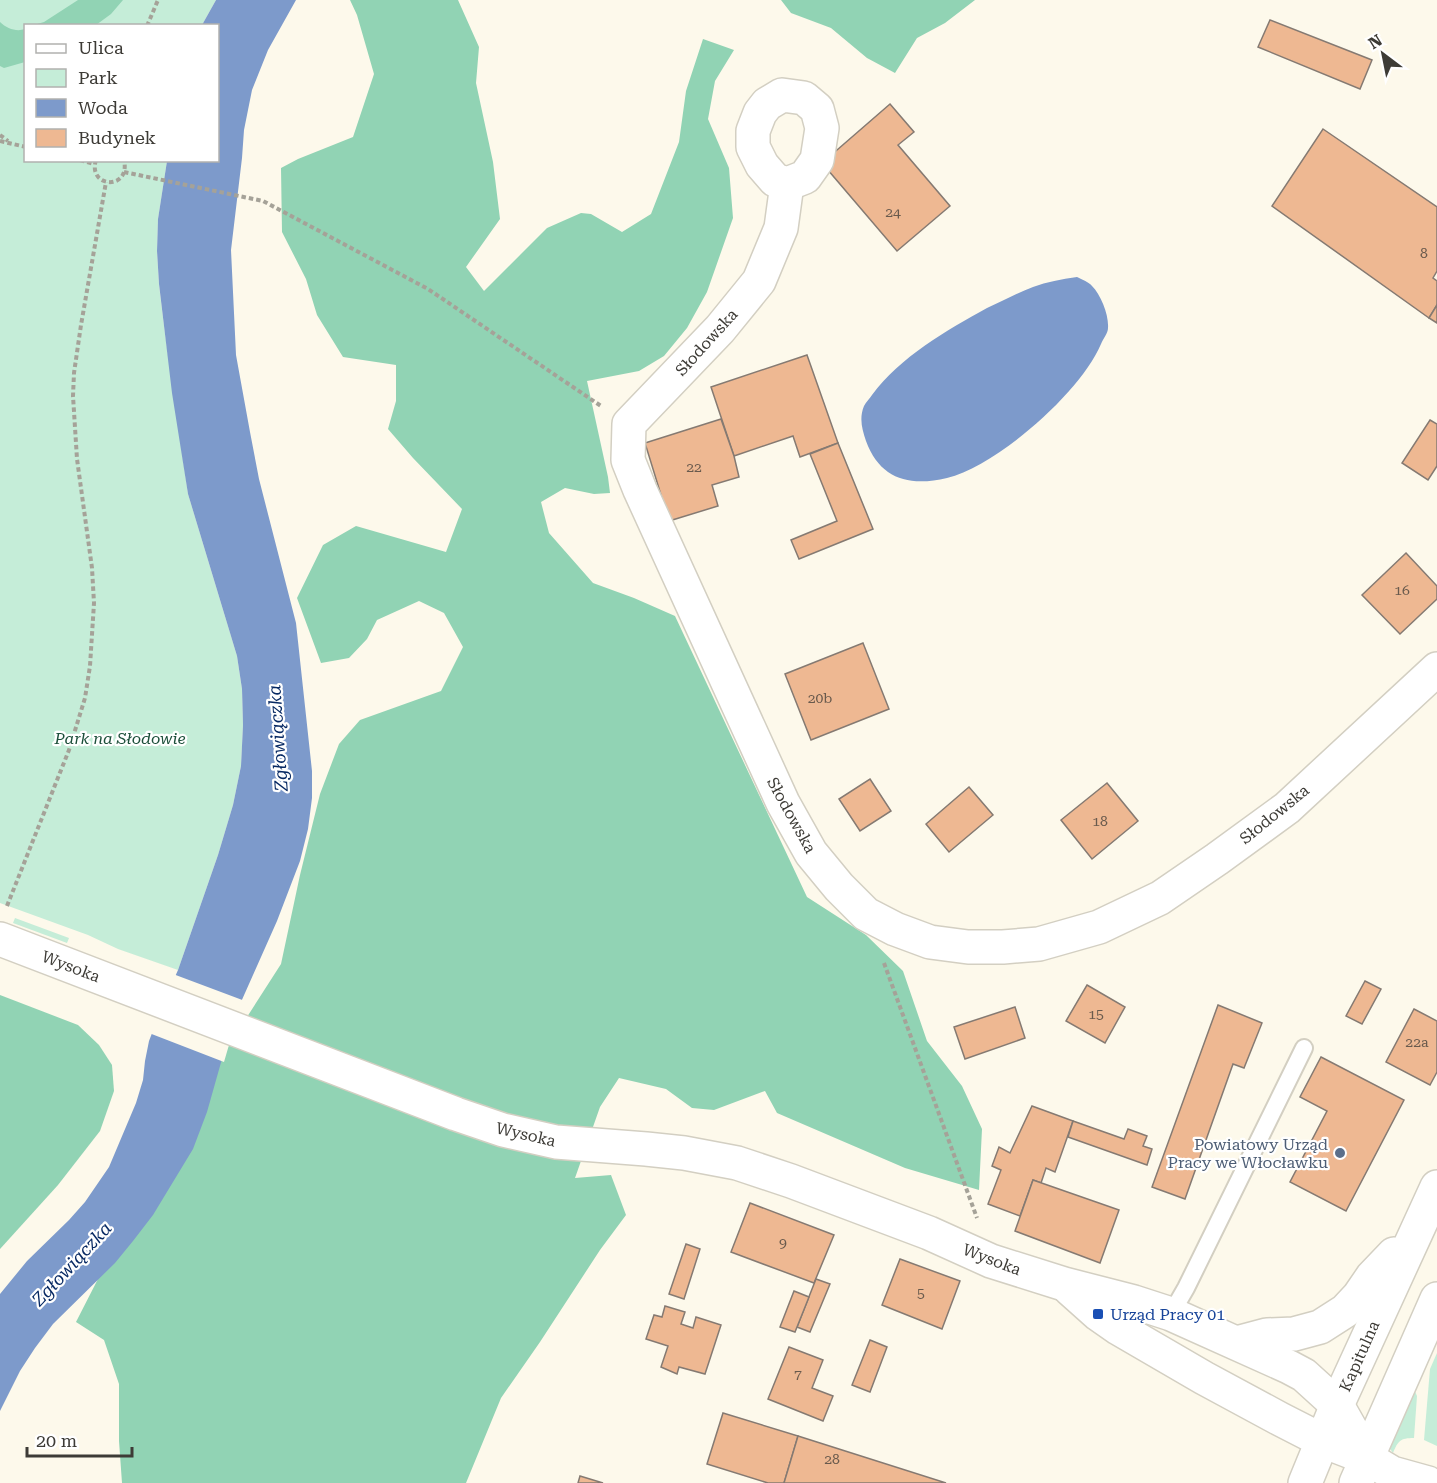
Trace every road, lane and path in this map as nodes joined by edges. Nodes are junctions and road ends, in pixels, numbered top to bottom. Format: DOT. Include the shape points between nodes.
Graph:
graph roads {
  1 [pos="158,0"];
  2 [pos="148,24"];
  3 [pos="0,135"];
  4 [pos="0,141"];
  5 [pos="11,143"];
  6 [pos="24,146"];
  7 [pos="95,162"];
  8 [pos="124,162"];
  9 [pos="124,172"];
  10 [pos="106,182"];
  11 [pos="787,184"];
  12 [pos="629,424"];
  13 [pos="1437,669"];
  14 [pos="866,914"];
  15 [pos="3,924"];
  16 [pos="1304,1048"];
  17 [pos="1437,1187"];
  18 [pos="981,1227"];
  19 [pos="1416,1231"];
  20 [pos="1064,1284"];
  21 [pos="1437,1299"];
  22 [pos="1171,1314"];
  23 [pos="1237,1343"];
  24 [pos="1337,1405"];
  25 [pos="1323,1441"];
  26 [pos="1362,1471"];
  27 [pos="1305,1483"];
  28 [pos="1428,1483"];
  1 -- 2 [label="path"];
  3 -- 5 [label="path"];
  4 -- 5 [label="path"];
  5 -- 6 [label="path"];
  7 -- 10 [label="path" via="97,176"];
  8 -- 9 [label="path"];
  9 -- 10 [label="path" via="115,182"];
  9 -- 12 [label="path" via="263,201 428,289"];
  10 -- 15 [label="path" via="73,396 92,568 90,666 69,750"];
  11 -- 12 [label="street, Słodowska" via="781,228 759,281 720,329"];
  12 -- 14 [label="street, Słodowska" via="628,460 636,480 783,804 811,853"];
  13 -- 14 [label="street, Słodowska" via="1287,808 1160,898 1099,927 1039,944 968,947 930,942"];
  14 -- 18 [label="path"];
  15 -- 20 [label="street, Wysoka" via="96,976 503,1130 556,1142 665,1151 737,1163 929,1233 991,1261"];
  16 -- 22 [label="lane"];
  17 -- 19 [label="street, Kapitulna"];
  19 -- 23 [label="street, Kapitulna" via="1345,1311 1320,1327"];
  19 -- 24 [label="street, Kapitulna"];
  20 -- 22 [label="street, Wysoka"];
  20 -- 25 [label="street, Wysoka" via="1118,1328"];
  21 -- 26 [label="street"];
  22 -- 23 [label="street, Wysoka"];
  23 -- 24 [label="street, Wysoka" via="1304,1375"];
  24 -- 25 [label="street, Kapitulna"];
  24 -- 26 [label="street, Wysoka"];
  25 -- 26 [label="street, Wysoka"];
  25 -- 27 [label="street, Kapitulna"];
  26 -- 28 [label="street" via="1392,1473"];
}
